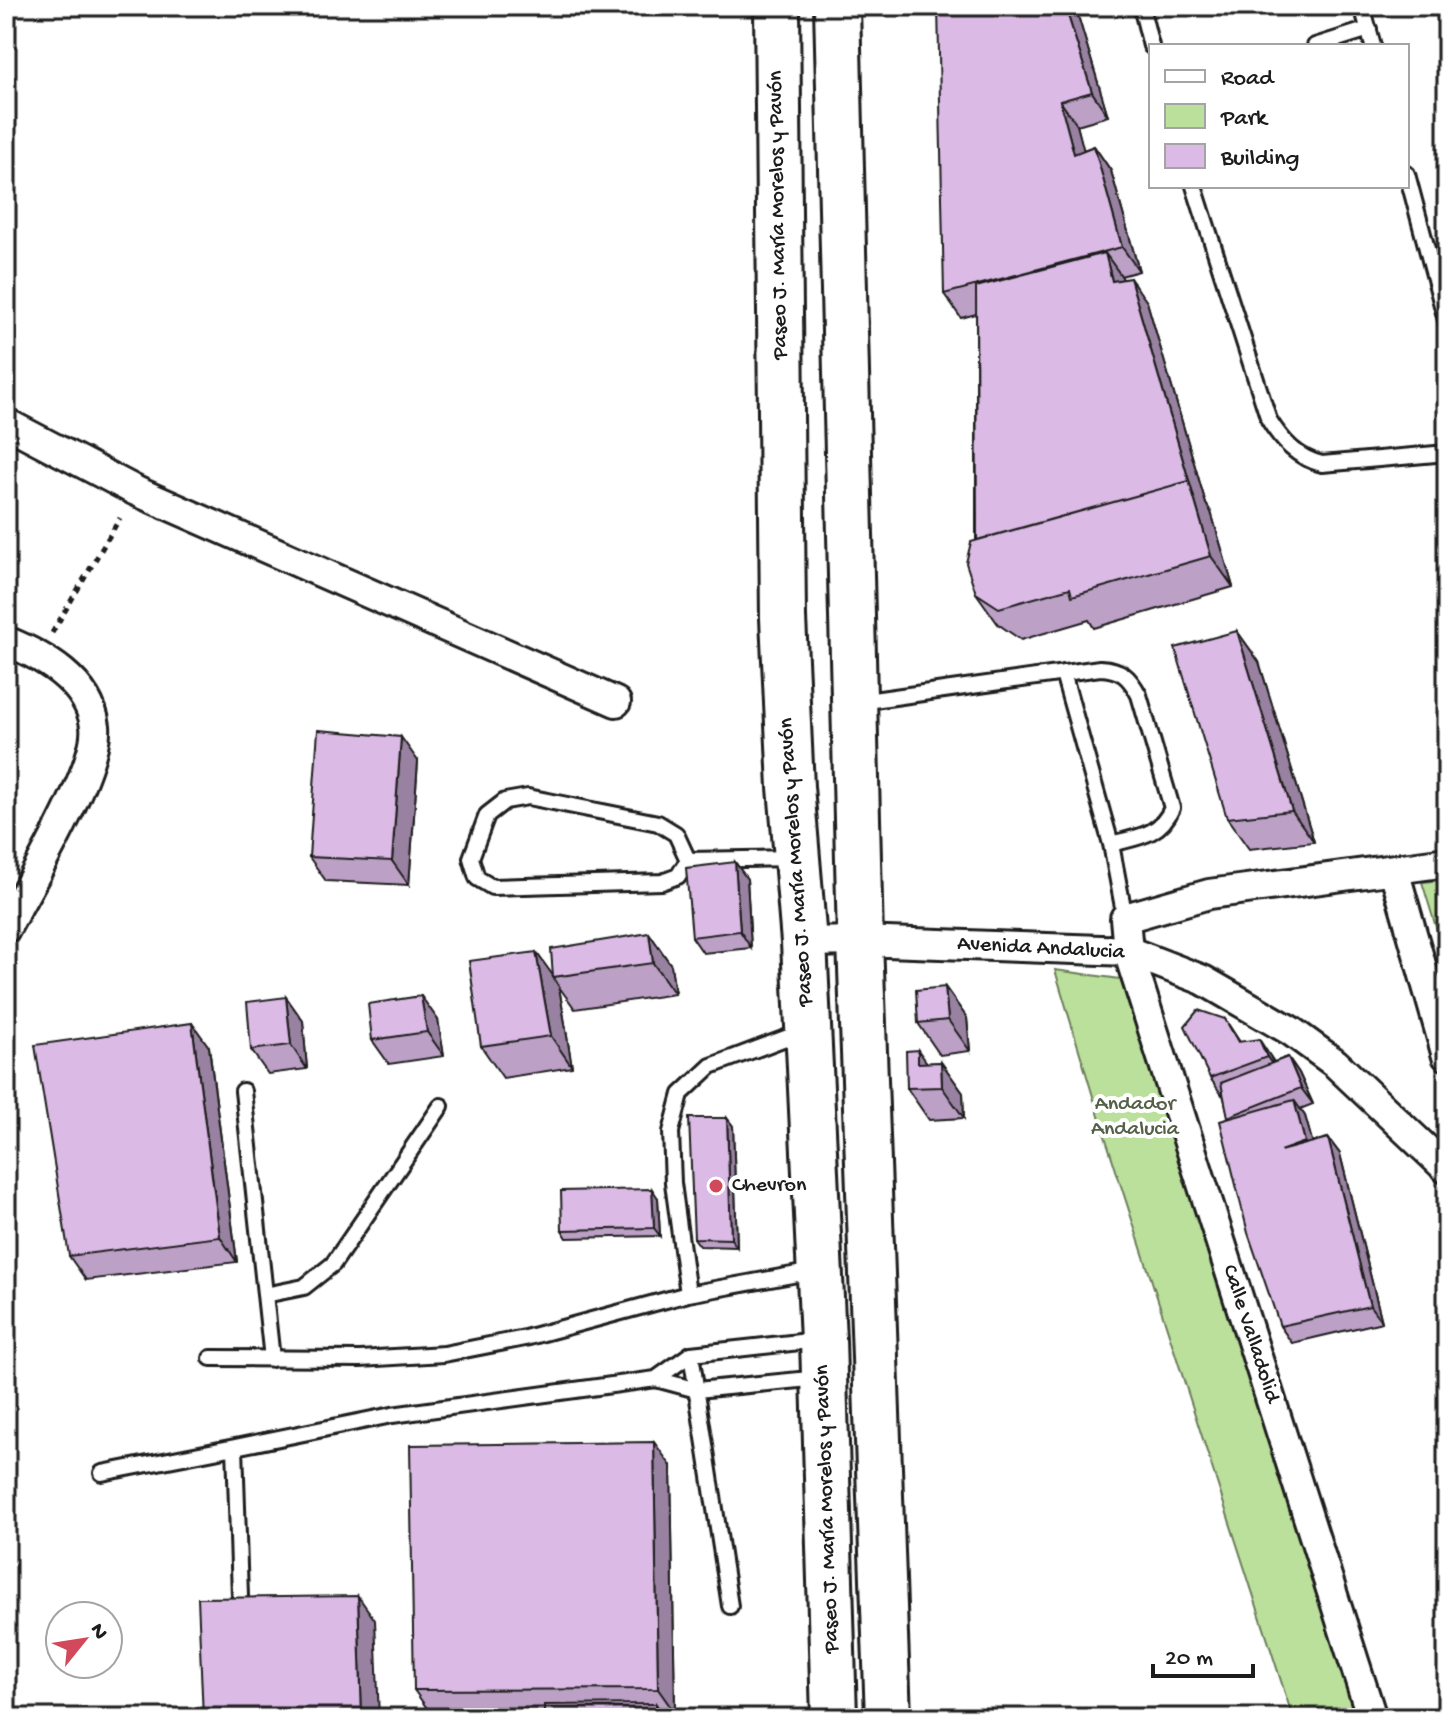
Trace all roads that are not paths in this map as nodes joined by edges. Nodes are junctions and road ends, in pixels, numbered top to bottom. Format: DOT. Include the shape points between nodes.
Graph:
graph roads {
  1 [pos="777,6"];
  2 [pos="837,6"];
  3 [pos="864,6"];
  4 [pos="1141,6"];
  5 [pos="1362,6"];
  6 [pos="1369,29"];
  7 [pos="1150,44"];
  8 [pos="1321,44"];
  9 [pos="1373,44"];
  10 [pos="837,82"];
  11 [pos="1409,182"];
  12 [pos="1195,188"];
  13 [pos="1447,324"];
  14 [pos="6,423"];
  15 [pos="1447,453"];
  16 [pos="6,641"];
  17 [pos="1063,673"];
  18 [pos="616,702"];
  19 [pos="854,702"];
  20 [pos="1111,844"];
  21 [pos="797,858"];
  22 [pos="688,860"];
  23 [pos="1447,862"];
  24 [pos="1394,870"];
  25 [pos="1125,918"];
  26 [pos="6,928"];
  27 [pos="860,941"];
  28 [pos="804,942"];
  29 [pos="1128,951"];
  30 [pos="808,1030"];
  31 [pos="1447,1056"];
  32 [pos="243,1091"];
  33 [pos="441,1106"];
  34 [pos="1447,1169"];
  35 [pos="818,1270"];
  36 [pos="688,1294"];
  37 [pos="265,1295"];
  38 [pos="691,1354"];
  39 [pos="211,1358"];
  40 [pos="823,1358"];
  41 [pos="272,1359"];
  42 [pos="656,1379"];
  43 [pos="697,1390"];
  44 [pos="235,1447"];
  45 [pos="102,1473"];
  46 [pos="240,1596"];
  47 [pos="730,1606"];
  48 [pos="834,1718"];
  49 [pos="888,1718"];
  50 [pos="1372,1718"];
  1 -- 21 [label="highway, Paseo J. María Morelos y Pavón" via="783,618"];
  2 -- 10 [label="highway"];
  3 -- 10 [label="highway"];
  4 -- 7 [label="lane"];
  5 -- 6 [label="lane"];
  6 -- 8 [label="lane"];
  6 -- 9 [label="lane"];
  10 -- 19 [label="highway"];
  11 -- 13 [label="lane"];
  12 -- 15 [label="lane" via="1269,420 1286,445 1322,464"];
  14 -- 18 [label="street" via="136,491"];
  16 -- 26 [label="street" via="39,654 75,683 95,726 95,745 69,811"];
  17 -- 19 [label="lane"];
  17 -- 20 [label="lane"];
  17 -- 20 [label="lane" via="1117,669 1131,679 1172,808 1151,833"];
  19 -- 27 [label="highway"];
  20 -- 25 [label="lane"];
  21 -- 22 [label="lane"];
  21 -- 28 [label="highway, Paseo J. María Morelos y Pavón"];
  22 -- 22 [label="lane" via="678,876 662,882 492,887 477,878 471,858 487,815 505,801 528,797 658,823 676,834"];
  23 -- 24 [label="street"];
  24 -- 25 [label="street" via="1209,894"];
  24 -- 31 [label="street"];
  25 -- 29 [label="street, Calle Valladolid"];
  27 -- 28 [label="street, Avenida Andalucia"];
  27 -- 29 [label="street, Avenida Andalucia"];
  27 -- 49 [label="highway"];
  28 -- 30 [label="highway, Paseo J. María Morelos y Pavón"];
  29 -- 34 [label="street, Avenida Andalucia" via="1203,980 1291,1031 1335,1063"];
  29 -- 50 [label="street, Calle Valladolid"];
  30 -- 35 [label="highway, Paseo J. María Morelos y Pavón"];
  30 -- 36 [label="lane" via="711,1066 681,1094 671,1132"];
  32 -- 37 [label="lane"];
  33 -- 37 [label="lane" via="333,1264 304,1287"];
  35 -- 36 [label="lane"];
  35 -- 40 [label="highway, Paseo J. María Morelos y Pavón"];
  36 -- 41 [label="lane" via="444,1354"];
  37 -- 41 [label="lane"];
  38 -- 40 [label="lane"];
  38 -- 42 [label="lane"];
  38 -- 43 [label="lane"];
  39 -- 41 [label="lane"];
  40 -- 43 [label="lane" via="757,1386"];
  40 -- 48 [label="highway, Paseo J. María Morelos y Pavón"];
  42 -- 43 [label="lane"];
  42 -- 44 [label="lane" via="392,1415"];
  43 -- 47 [label="lane"];
  44 -- 45 [label="lane"];
  44 -- 46 [label="lane"];
}
